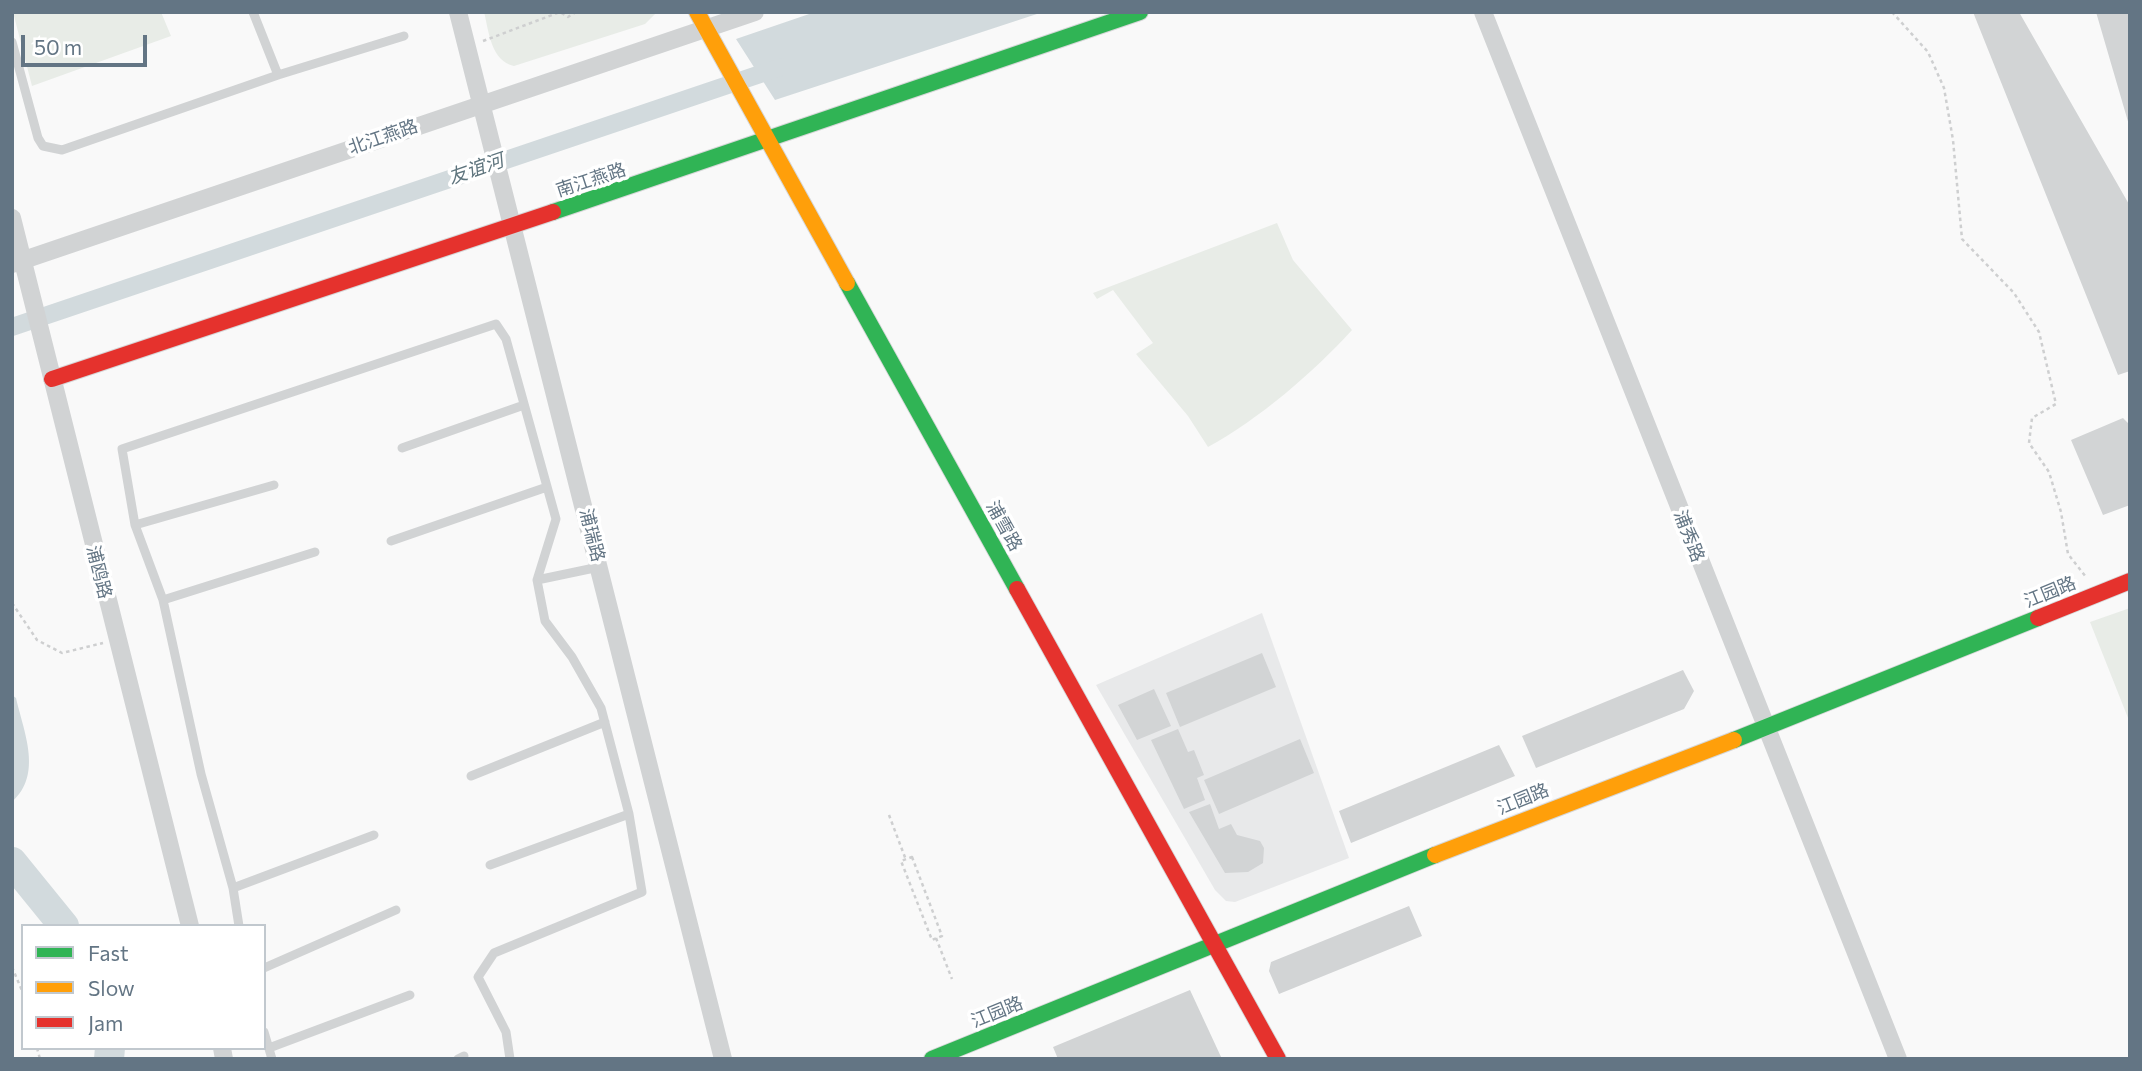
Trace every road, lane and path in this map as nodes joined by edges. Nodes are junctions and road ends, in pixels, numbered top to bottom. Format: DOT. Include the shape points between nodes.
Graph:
graph roads {
  1 [pos="253,12"];
  2 [pos="458,12"];
  3 [pos="576,12"];
  4 [pos="697,12"];
  5 [pos="755,12"];
  6 [pos="1140,12"];
  7 [pos="1483,12"];
  8 [pos="1892,12"];
  9 [pos="706,29"];
  10 [pos="404,36"];
  11 [pos="12,42"];
  12 [pos="467,47"];
  13 [pos="278,75"];
  14 [pos="482,104"];
  15 [pos="768,141"];
  16 [pos="12,218"];
  17 [pos="513,226"];
  18 [pos="18,262"];
  19 [pos="52,379"];
  20 [pos="524,405"];
  21 [pos="402,448"];
  22 [pos="274,485"];
  23 [pos="547,487"];
  24 [pos="135,525"];
  25 [pos="391,541"];
  26 [pos="315,552"];
  27 [pos="599,566"];
  28 [pos="537,580"];
  29 [pos="2130,581"];
  30 [pos="2098,593"];
  31 [pos="163,600"];
  32 [pos="12,603"];
  33 [pos="117,640"];
  34 [pos="605,722"];
  35 [pos="1765,728"];
  36 [pos="471,776"];
  37 [pos="629,814"];
  38 [pos="889,815"];
  39 [pos="374,835"];
  40 [pos="906,860"];
  41 [pos="490,865"];
  42 [pos="233,888"];
  43 [pos="396,910"];
  44 [pos="189,924"];
  45 [pos="239,924"];
  46 [pos="936,938"];
  47 [pos="1215,945"];
  48 [pos="12,967"];
  49 [pos="266,967"];
  50 [pos="952,979"];
  51 [pos="21,988"];
  52 [pos="410,995"];
  53 [pos="266,1038"];
  54 [pos="269,1048"];
  55 [pos="272,1059"];
  56 [pos="510,1059"];
  57 [pos="723,1059"];
  58 [pos="932,1059"];
  59 [pos="1278,1059"];
  60 [pos="1898,1059"];
  1 -- 13 [label="lane"];
  2 -- 12 [label="street, 浦瑞路"];
  3 -- 12 [label="path" via="568,17 560,12"];
  4 -- 9 [label="street, 浦雪路"];
  5 -- 9 [label="street, 北江燕路"];
  6 -- 15 [label="street, 南江燕路"];
  7 -- 35 [label="street, 浦秀路"];
  8 -- 30 [label="path" via="1928,52 1944,89 1962,239 2014,293 2039,332 2056,404 2032,418 2029,443 2049,472 2068,554"];
  9 -- 14 [label="street, 北江燕路"];
  9 -- 15 [label="street, 浦雪路"];
  10 -- 13 [label="lane"];
  11 -- 13 [label="lane" via="38,138 51,149 62,150"];
  12 -- 14 [label="street, 浦瑞路"];
  14 -- 17 [label="street, 浦瑞路"];
  14 -- 18 [label="street, 北江燕路"];
  15 -- 17 [label="street, 南江燕路"];
  15 -- 47 [label="street, 浦雪路"];
  16 -- 18 [label="street, 浦鸥路"];
  17 -- 19 [label="street, 南江燕路"];
  17 -- 27 [label="street, 浦瑞路"];
  18 -- 19 [label="street, 浦鸥路" via="28,280"];
  19 -- 33 [label="street, 浦鸥路"];
  20 -- 21 [label="lane"];
  20 -- 23 [label="lane"];
  20 -- 24 [label="lane" via="506,339 496,324 122,449"];
  22 -- 24 [label="lane"];
  23 -- 25 [label="lane"];
  23 -- 28 [label="lane" via="556,519"];
  24 -- 31 [label="lane"];
  26 -- 31 [label="lane"];
  27 -- 28 [label="lane"];
  27 -- 57 [label="street, 浦瑞路"];
  28 -- 34 [label="lane" via="545,621 572,657"];
  29 -- 30 [label="street, 江园路"];
  30 -- 35 [label="street, 江园路"];
  31 -- 42 [label="lane" via="201,774"];
  32 -- 33 [label="path" via="37,640 62,653"];
  33 -- 44 [label="street, 浦鸥路"];
  34 -- 36 [label="lane"];
  34 -- 37 [label="lane"];
  35 -- 47 [label="street, 江园路" via="1525,818"];
  35 -- 60 [label="street, 浦秀路"];
  37 -- 41 [label="lane"];
  37 -- 56 [label="lane" via="642,892 494,953 478,977 506,1032"];
  38 -- 40 [label="path"];
  39 -- 42 [label="lane"];
  40 -- 46 [label="path" via="901,862 932,940"];
  40 -- 46 [label="path" via="912,857 943,936"];
  42 -- 45 [label="lane"];
  43 -- 49 [label="lane"];
  46 -- 50 [label="path"];
  47 -- 58 [label="street, 江园路"];
  47 -- 59 [label="street, 浦雪路"];
  48 -- 51 [label="path"];
  52 -- 54 [label="lane"];
  53 -- 54 [label="lane"];
  54 -- 55 [label="lane"];
}
